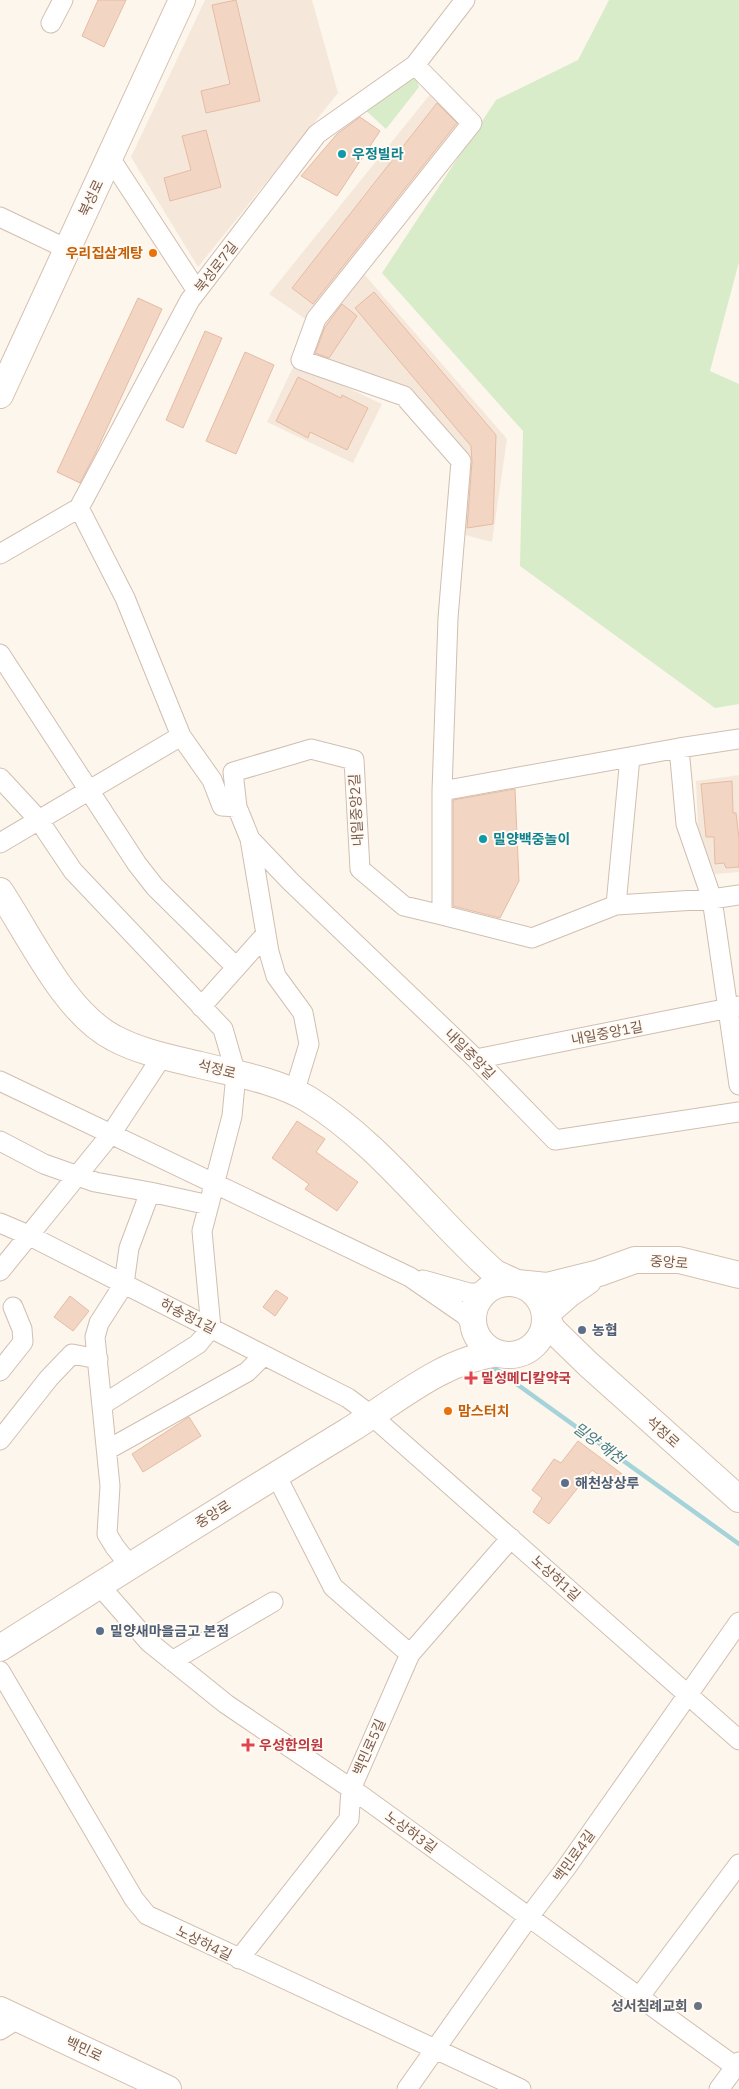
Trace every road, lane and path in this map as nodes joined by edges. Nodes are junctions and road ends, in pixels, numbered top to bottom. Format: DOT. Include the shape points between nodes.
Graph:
graph roads {
  1 [pos="63,0"];
  2 [pos="182,0"];
  3 [pos="465,0"];
  4 [pos="51,23"];
  5 [pos="415,66"];
  6 [pos="110,158"];
  7 [pos="0,217"];
  8 [pos="68,249"];
  9 [pos="197,292"];
  10 [pos="0,395"];
  11 [pos="79,508"];
  12 [pos="0,554"];
  13 [pos="0,654"];
  14 [pos="181,736"];
  15 [pos="739,739"];
  16 [pos="680,748"];
  17 [pos="630,757"];
  18 [pos="0,778"];
  19 [pos="89,789"];
  20 [pos="442,792"];
  21 [pos="237,807"];
  22 [pos="38,819"];
  23 [pos="250,839"];
  24 [pos="0,843"];
  25 [pos="0,891"];
  26 [pos="739,895"];
  27 [pos="712,899"];
  28 [pos="616,905"];
  29 [pos="442,915"];
  30 [pos="266,934"];
  31 [pos="236,967"];
  32 [pos="201,1007"];
  33 [pos="733,1007"];
  34 [pos="163,1055"];
  35 [pos="476,1059"];
  36 [pos="236,1074"];
  37 [pos="0,1081"];
  38 [pos="739,1085"];
  39 [pos="294,1093"];
  40 [pos="739,1112"];
  41 [pos="111,1134"];
  42 [pos="0,1141"];
  43 [pos="78,1175"];
  44 [pos="214,1183"];
  45 [pos="150,1192"];
  46 [pos="208,1205"];
  47 [pos="0,1223"];
  48 [pos="454,1234"];
  49 [pos="28,1235"];
  50 [pos="0,1271"];
  51 [pos="599,1273"];
  52 [pos="739,1274"];
  53 [pos="410,1277"];
  54 [pos="517,1283"];
  55 [pos="124,1284"];
  56 [pos="484,1293"];
  57 [pos="13,1307"];
  58 [pos="545,1315"];
  59 [pos="474,1327"];
  60 [pos="212,1328"];
  61 [pos="510,1353"];
  62 [pos="264,1355"];
  63 [pos="98,1359"];
  64 [pos="588,1364"];
  65 [pos="0,1371"];
  66 [pos="426,1380"];
  67 [pos="102,1405"];
  68 [pos="372,1416"];
  69 [pos="0,1440"];
  70 [pos="107,1450"];
  71 [pos="276,1475"];
  72 [pos="739,1499"];
  73 [pos="510,1538"];
  74 [pos="130,1566"];
  75 [pos="99,1586"];
  76 [pos="273,1602"];
  77 [pos="739,1622"];
  78 [pos="2,1640"];
  79 [pos="410,1654"];
  80 [pos="172,1661"];
  81 [pos="0,1671"];
  82 [pos="687,1695"];
  83 [pos="739,1740"];
  84 [pos="351,1788"];
  85 [pos="739,1864"];
  86 [pos="528,1918"];
  87 [pos="239,1959"];
  88 [pos="640,1996"];
  89 [pos="6,2019"];
  90 [pos="433,2050"];
  91 [pos="737,2064"];
  92 [pos="168,2089"];
  93 [pos="407,2089"];
  94 [pos="521,2089"];
  95 [pos="719,2089"];
  1 -- 4 [label="street"];
  2 -- 6 [label="street, 북성로"];
  3 -- 5 [label="street, 북성로7길"];
  5 -- 9 [label="street, 북성로7길" via="317,134"];
  5 -- 20 [label="street" via="472,123 316,319 301,360 404,396 461,461 448,618"];
  6 -- 8 [label="street, 북성로"];
  6 -- 9 [label="street"];
  7 -- 8 [label="street"];
  8 -- 10 [label="street, 북성로"];
  9 -- 11 [label="street, 북성로7길"];
  11 -- 12 [label="street"];
  11 -- 14 [label="street" via="125,598"];
  13 -- 19 [label="street"];
  14 -- 19 [label="street"];
  14 -- 21 [label="street" via="212,780 222,806"];
  15 -- 16 [label="street"];
  16 -- 17 [label="street"];
  16 -- 27 [label="street" via="686,824"];
  17 -- 20 [label="street"];
  17 -- 28 [label="street"];
  18 -- 22 [label="street"];
  19 -- 22 [label="street"];
  19 -- 31 [label="street" via="155,887"];
  20 -- 29 [label="street"];
  21 -- 23 [label="street, 내일중앙2길"];
  21 -- 29 [label="street, 내일중앙2길" via="233,772 311,750 354,760 360,869 404,906"];
  22 -- 24 [label="street"];
  22 -- 32 [label="street" via="72,871"];
  23 -- 30 [label="street"];
  23 -- 35 [label="street, 내일중앙길"];
  25 -- 34 [label="street, 석정로" via="77,1010 113,1038 137,1049"];
  26 -- 27 [label="street"];
  27 -- 28 [label="street, 내일중앙2길"];
  27 -- 33 [label="street"];
  28 -- 29 [label="street, 내일중앙2길" via="532,938"];
  30 -- 31 [label="street"];
  30 -- 39 [label="street" via="276,976 303,1013 309,1044"];
  31 -- 32 [label="street"];
  32 -- 36 [label="street" via="222,1030"];
  33 -- 35 [label="street, 내일중앙1길"];
  33 -- 38 [label="street"];
  34 -- 36 [label="street, 석정로"];
  34 -- 41 [label="street"];
  35 -- 40 [label="street, 내일중앙길" via="555,1140"];
  36 -- 39 [label="street, 석정로"];
  36 -- 44 [label="street" via="232,1116"];
  37 -- 41 [label="street"];
  39 -- 48 [label="street, 석정로" via="358,1136"];
  41 -- 43 [label="street"];
  41 -- 44 [label="street"];
  42 -- 43 [label="street" via="44,1164"];
  43 -- 45 [label="street" via="95,1182"];
  43 -- 49 [label="street"];
  44 -- 46 [label="street"];
  44 -- 53 [label="street"];
  45 -- 46 [label="street"];
  45 -- 55 [label="street" via="129,1248"];
  46 -- 60 [label="street" via="202,1231"];
  47 -- 49 [label="street, 하송정1길"];
  48 -- 54 [label="street, 석정로" via="495,1273"];
  48 -- 56 [label="street"];
  49 -- 50 [label="street"];
  49 -- 55 [label="street, 하송정1길"];
  51 -- 52 [label="street, 중앙로" via="635,1260 679,1260"];
  51 -- 54 [label="street" via="547,1286"];
  51 -- 58 [label="street"];
  53 -- 56 [label="street" via="470,1293"];
  53 -- 59 [label="street" via="465,1315"];
  54 -- 56 [label="street" via="494,1286"];
  54 -- 58 [label="street" via="536,1295 543,1304"];
  55 -- 60 [label="street, 하송정1길"];
  55 -- 63 [label="street" via="99,1323 95,1337"];
  56 -- 59 [label="street" via="477,1303"];
  57 -- 65 [label="street" via="22,1328 23,1342"];
  58 -- 61 [label="street" via="544,1327 533,1346"];
  58 -- 64 [label="street, 석정로" via="553,1330"];
  59 -- 61 [label="street" via="487,1348"];
  59 -- 66 [label="street"];
  60 -- 62 [label="street, 하송정1길"];
  60 -- 67 [label="street" via="198,1344"];
  61 -- 64 [label="street" via="549,1351"];
  61 -- 66 [label="street" via="481,1355"];
  62 -- 68 [label="street, 하송정1길" via="348,1398"];
  62 -- 70 [label="street" via="247,1372"];
  63 -- 67 [label="street"];
  63 -- 69 [label="street" via="72,1354"];
  64 -- 72 [label="street, 석정로"];
  66 -- 68 [label="street, 중앙로"];
  67 -- 70 [label="street"];
  68 -- 71 [label="street, 중앙로"];
  68 -- 73 [label="street, 노상하1길"];
  70 -- 74 [label="street" via="110,1486 107,1534"];
  71 -- 74 [label="street, 중앙로"];
  71 -- 79 [label="street" via="333,1587"];
  73 -- 79 [label="street, 백민로5길"];
  73 -- 82 [label="street, 노상하1길"];
  74 -- 75 [label="street, 중앙로"];
  75 -- 78 [label="street, 중앙로"];
  75 -- 80 [label="street, 노상하3길" via="148,1642"];
  76 -- 80 [label="street"];
  77 -- 82 [label="street, 백민로4길"];
  79 -- 84 [label="street, 백민로5길"];
  80 -- 84 [label="street, 노상하3길" via="226,1704"];
  81 -- 87 [label="street, 노상하4길" via="147,1915"];
  82 -- 83 [label="street, 노상하1길"];
  82 -- 86 [label="street, 백민로4길"];
  84 -- 86 [label="street, 노상하3길"];
  84 -- 87 [label="street, 백민로5길" via="348,1820"];
  85 -- 88 [label="street"];
  86 -- 88 [label="street, 노상하3길"];
  86 -- 90 [label="street, 백민로4길"];
  87 -- 90 [label="street, 노상하4길"];
  88 -- 91 [label="street, 노상하3길"];
  89 -- 92 [label="street, 백민로"];
  90 -- 93 [label="street, 백민로4길"];
  90 -- 94 [label="street, 노상하4길"];
  91 -- 95 [label="street"];
}
